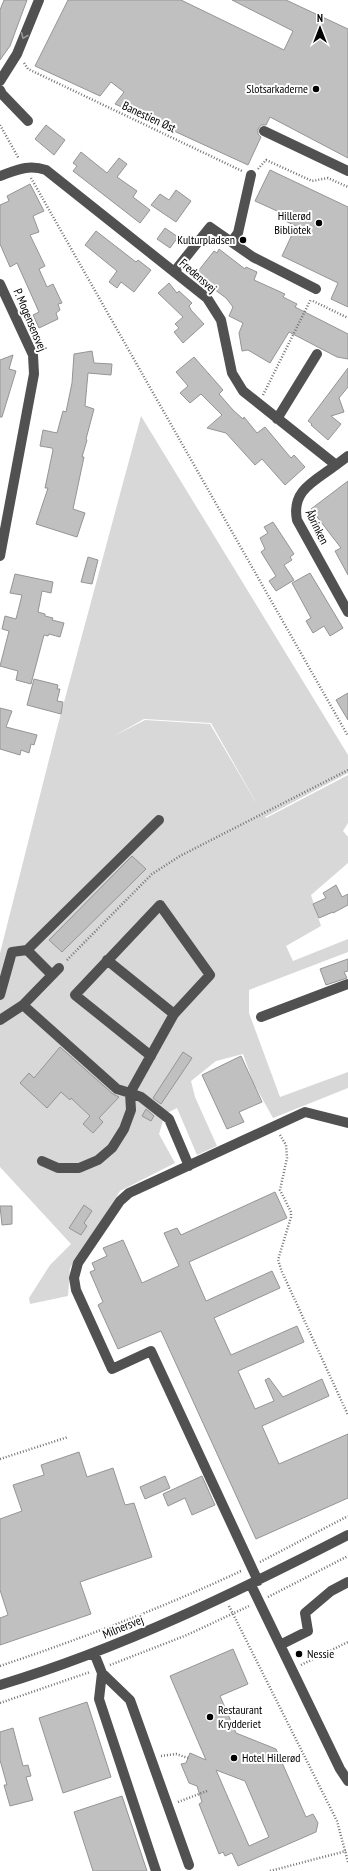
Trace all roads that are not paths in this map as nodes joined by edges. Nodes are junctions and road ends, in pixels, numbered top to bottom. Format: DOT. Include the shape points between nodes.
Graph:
graph roads {
  1 [pos="39,0"];
  2 [pos="0,81"];
  3 [pos="0,90"];
  4 [pos="28,121"];
  5 [pos="264,131"];
  6 [pos="348,171"];
  7 [pos="251,175"];
  8 [pos="0,176"];
  9 [pos="232,241"];
  10 [pos="174,272"];
  11 [pos="0,284"];
  12 [pos="316,290"];
  13 [pos="317,354"];
  14 [pos="277,419"];
  15 [pos="348,456"];
  16 [pos="336,465"];
  17 [pos="0,556"];
  18 [pos="348,612"];
  19 [pos="158,820"];
  20 [pos="27,950"];
  21 [pos="107,960"];
  22 [pos="348,984"];
  23 [pos="0,995"];
  24 [pos="23,1005"];
  25 [pos="174,1014"];
  26 [pos="261,1017"];
  27 [pos="0,1020"];
  28 [pos="151,1056"];
  29 [pos="130,1093"];
  30 [pos="348,1123"];
  31 [pos="42,1162"];
  32 [pos="189,1166"];
  33 [pos="348,1535"];
  34 [pos="348,1582"];
  35 [pos="255,1583"];
  36 [pos="280,1645"];
  37 [pos="94,1652"];
  38 [pos="101,1671"];
  39 [pos="0,1685"];
  40 [pos="344,1767"];
  41 [pos="348,1781"];
  42 [pos="189,1865"];
  43 [pos="156,1871"];
  1 -- 2 [label="street, one-way" via="17,54"];
  3 -- 4 [label="street"];
  5 -- 6 [label="street"];
  7 -- 9 [label="street" via="238,233"];
  8 -- 10 [label="street, Fredensvej" via="24,167 35,166 46,170"];
  9 -- 10 [label="street" via="210,227"];
  9 -- 12 [label="street" via="253,257"];
  10 -- 14 [label="street, Fredensvej" via="207,298 221,320 232,373 243,391"];
  11 -- 17 [label="street, P. Mogensensvej" via="33,355 34,374"];
  13 -- 14 [label="street"];
  14 -- 16 [label="street, Fredensvej"];
  15 -- 16 [label="street"];
  16 -- 18 [label="street, Åbrinken" via="304,489 296,500 295,510 297,520"];
  19 -- 20 [label="street"];
  20 -- 23 [label="street" via="12,952"];
  20 -- 24 [label="street" via="56,972"];
  21 -- 25 [label="street"];
  21 -- 25 [label="street" via="160,906 210,975"];
  21 -- 28 [label="street" via="75,995"];
  22 -- 26 [label="street"];
  24 -- 27 [label="street"];
  24 -- 29 [label="street" via="117,1089"];
  25 -- 28 [label="street"];
  28 -- 29 [label="street"];
  29 -- 31 [label="street" via="132,1110 124,1129 112,1148 98,1160 79,1168 58,1168"];
  29 -- 32 [label="street" via="141,1097 170,1119"];
  30 -- 32 [label="street" via="305,1112"];
  32 -- 35 [label="street" via="129,1194 120,1201 78,1263 74,1278 76,1290 112,1369 151,1351 251,1566"];
  33 -- 35 [label="street, Milnersvej"];
  34 -- 36 [label="street" via="331,1591 305,1613 308,1631"];
  35 -- 36 [label="street" via="259,1601"];
  35 -- 37 [label="street, Milnersvej" via="180,1618"];
  36 -- 40 [label="street"];
  37 -- 38 [label="street"];
  37 -- 39 [label="street, Milnersvej"];
  38 -- 42 [label="street" via="130,1700"];
  38 -- 43 [label="street" via="99,1699"];
  40 -- 41 [label="street"];
}
